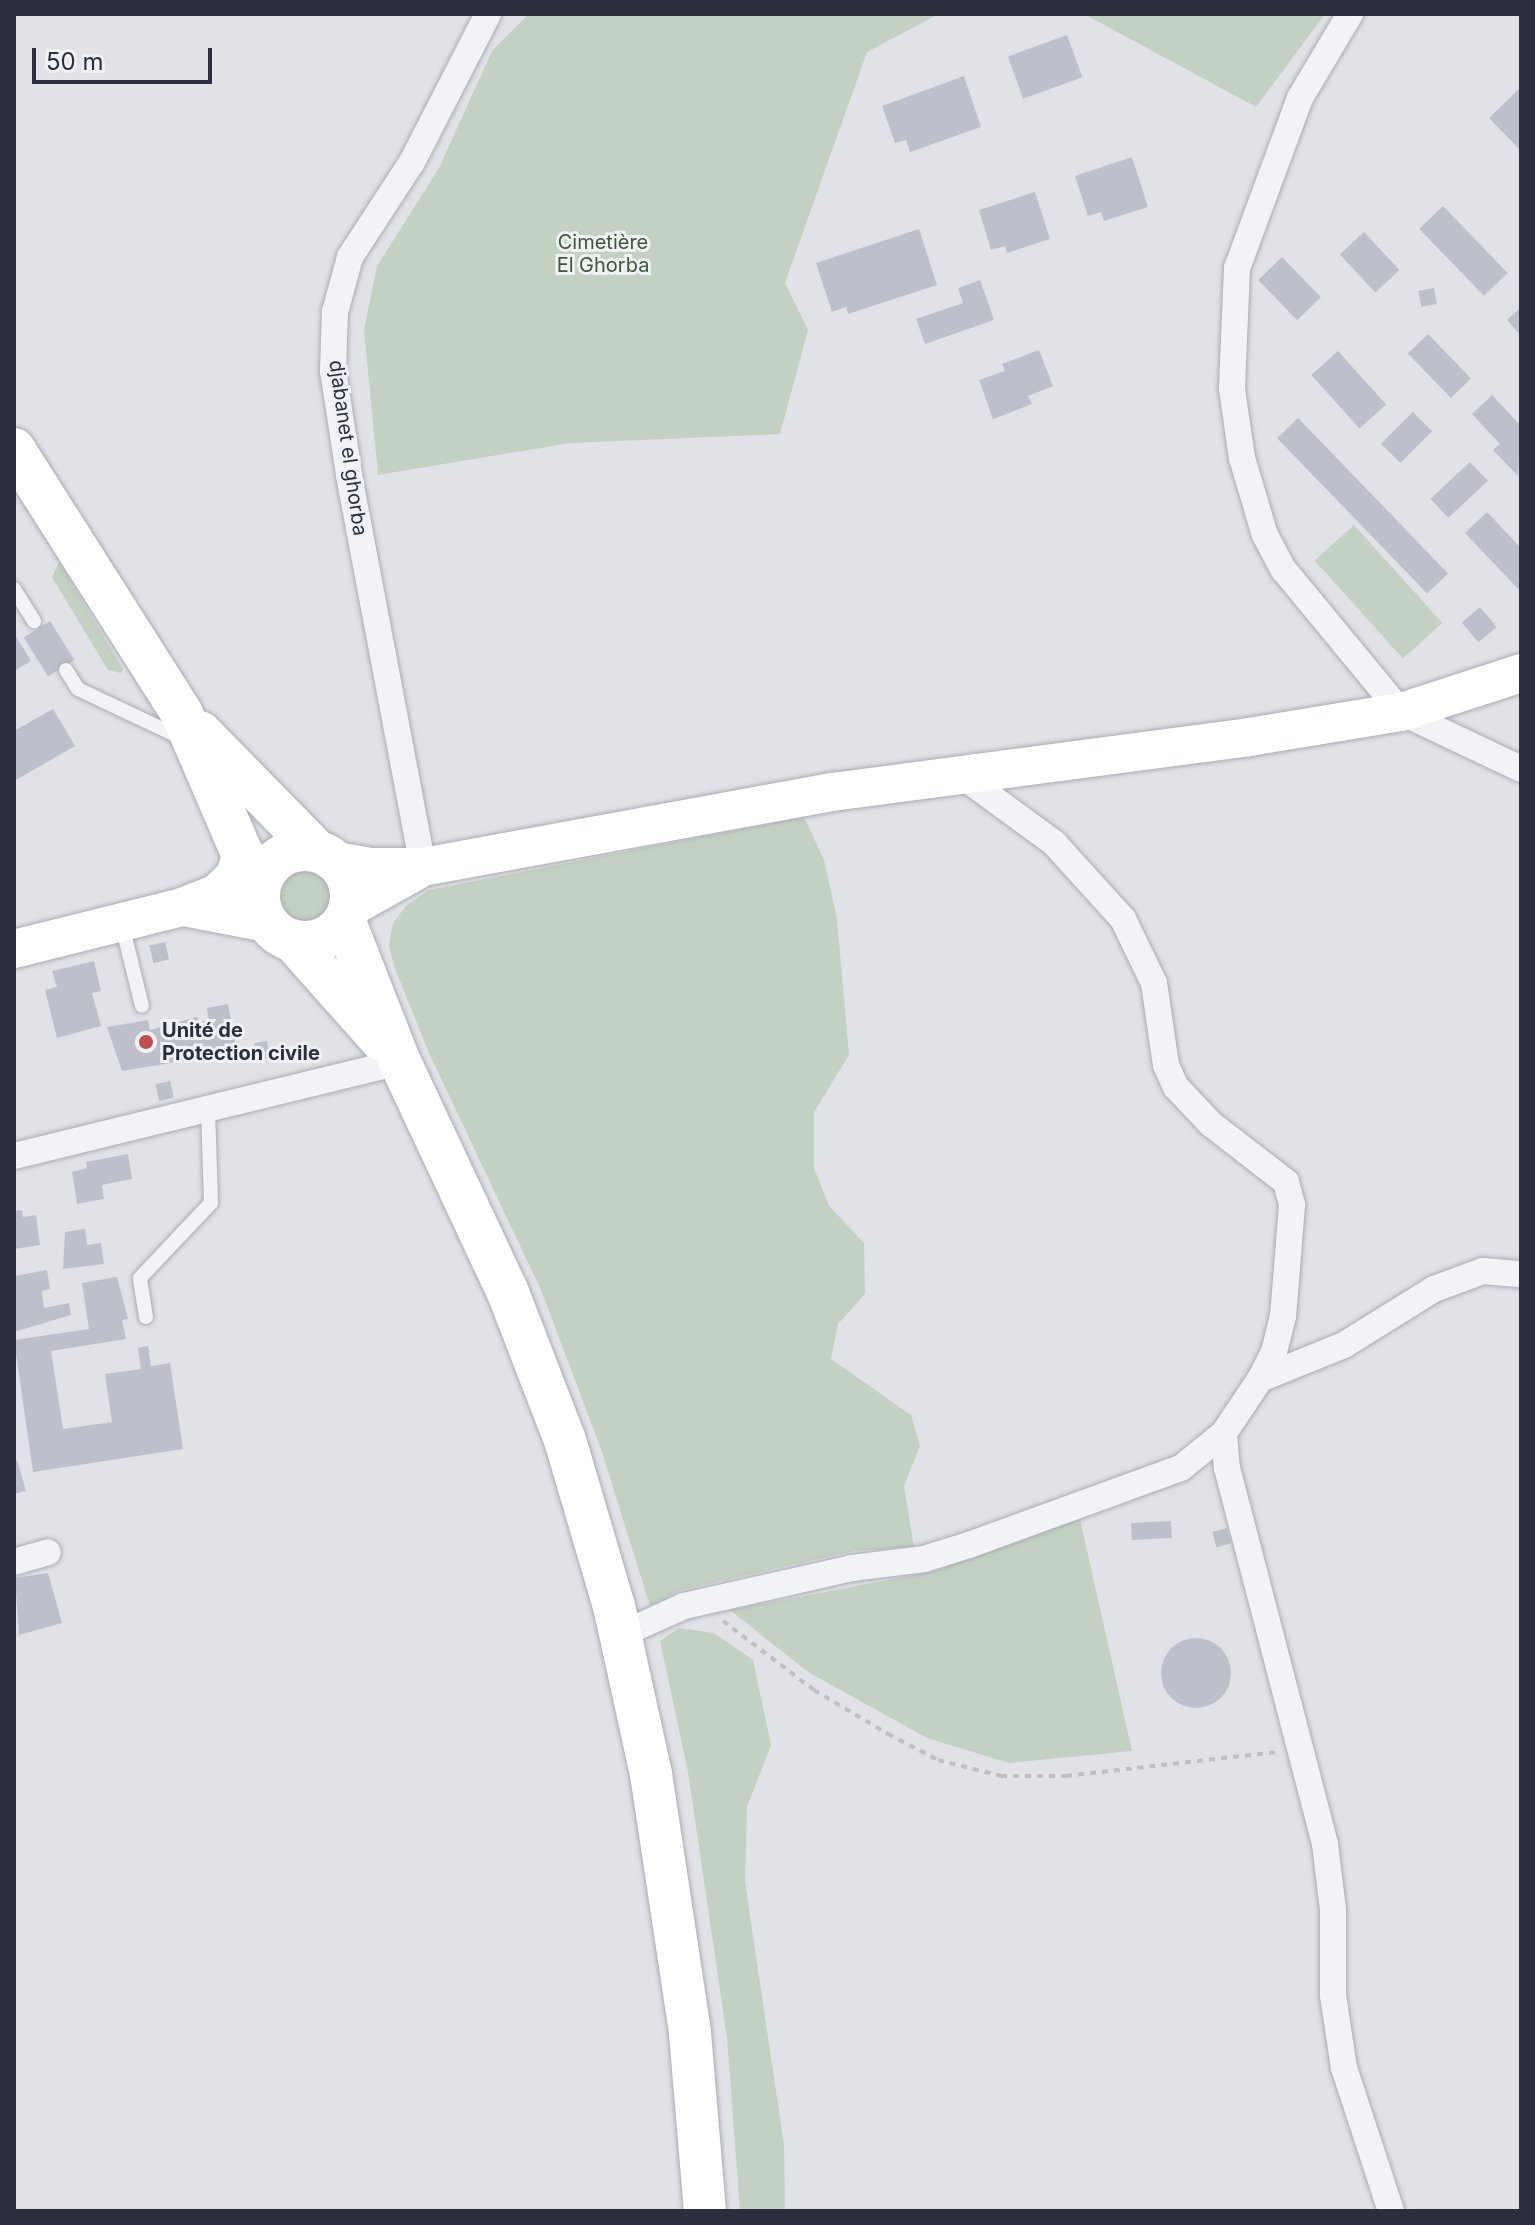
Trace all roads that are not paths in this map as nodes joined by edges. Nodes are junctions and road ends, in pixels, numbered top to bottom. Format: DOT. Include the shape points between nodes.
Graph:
graph roads {
  1 [pos="488,14"];
  2 [pos="1350,14"];
  3 [pos="14,449"];
  4 [pos="14,589"];
  5 [pos="34,621"];
  6 [pos="66,670"];
  7 [pos="1521,673"];
  8 [pos="1401,712"];
  9 [pos="189,730"];
  10 [pos="1521,769"];
  11 [pos="961,775"];
  12 [pos="326,856"];
  13 [pos="423,867"];
  14 [pos="249,895"];
  15 [pos="348,915"];
  16 [pos="121,923"];
  17 [pos="14,949"];
  18 [pos="142,1006"];
  19 [pos="400,1062"];
  20 [pos="208,1108"];
  21 [pos="14,1156"];
  22 [pos="1521,1274"];
  23 [pos="146,1317"];
  24 [pos="1260,1379"];
  25 [pos="1224,1433"];
  26 [pos="48,1552"];
  27 [pos="14,1562"];
  28 [pos="620,1635"];
  29 [pos="705,2211"];
  30 [pos="1391,2211"];
  1 -- 13 [label="street, djabanet el ghorba" via="412,162 350,257 335,312 333,371 347,460"];
  2 -- 8 [label="street" via="1300,98 1247,230 1237,268 1232,389 1242,458 1265,535 1316,614"];
  3 -- 9 [label="main road"];
  4 -- 5 [label="lane"];
  6 -- 9 [label="lane" via="78,689"];
  7 -- 8 [label="main road"];
  8 -- 10 [label="street"];
  8 -- 11 [label="main road"];
  9 -- 12 [label="main road"];
  9 -- 14 [label="main road"];
  11 -- 13 [label="main road" via="832,792"];
  11 -- 24 [label="street" via="1054,843 1097,886 1123,919 1154,983 1166,1065 1176,1087 1211,1124 1286,1182 1292,1205 1283,1316"];
  12 -- 13 [label="main road" via="370,867"];
  12 -- 14 [label="main road" via="292,851"];
  12 -- 15 [label="main road" via="350,882"];
  13 -- 15 [label="main road"];
  14 -- 15 [label="main road" via="322,940"];
  14 -- 16 [label="main road"];
  14 -- 19 [label="main road"];
  15 -- 19 [label="main road"];
  16 -- 17 [label="main road"];
  16 -- 18 [label="lane"];
  19 -- 20 [label="street"];
  19 -- 28 [label="main road" via="507,1290 560,1426"];
  20 -- 21 [label="street"];
  20 -- 23 [label="lane" via="211,1203 140,1278"];
  22 -- 24 [label="street" via="1483,1271 1434,1289 1344,1345"];
  24 -- 25 [label="street"];
  25 -- 28 [label="street" via="1181,1468 969,1545 924,1559 852,1568 684,1606"];
  25 -- 30 [label="street" via="1227,1469 1325,1844 1333,1910 1333,1995 1344,2068"];
  26 -- 27 [label="street"];
  28 -- 29 [label="main road" via="651,1774 688,2018"];
}
